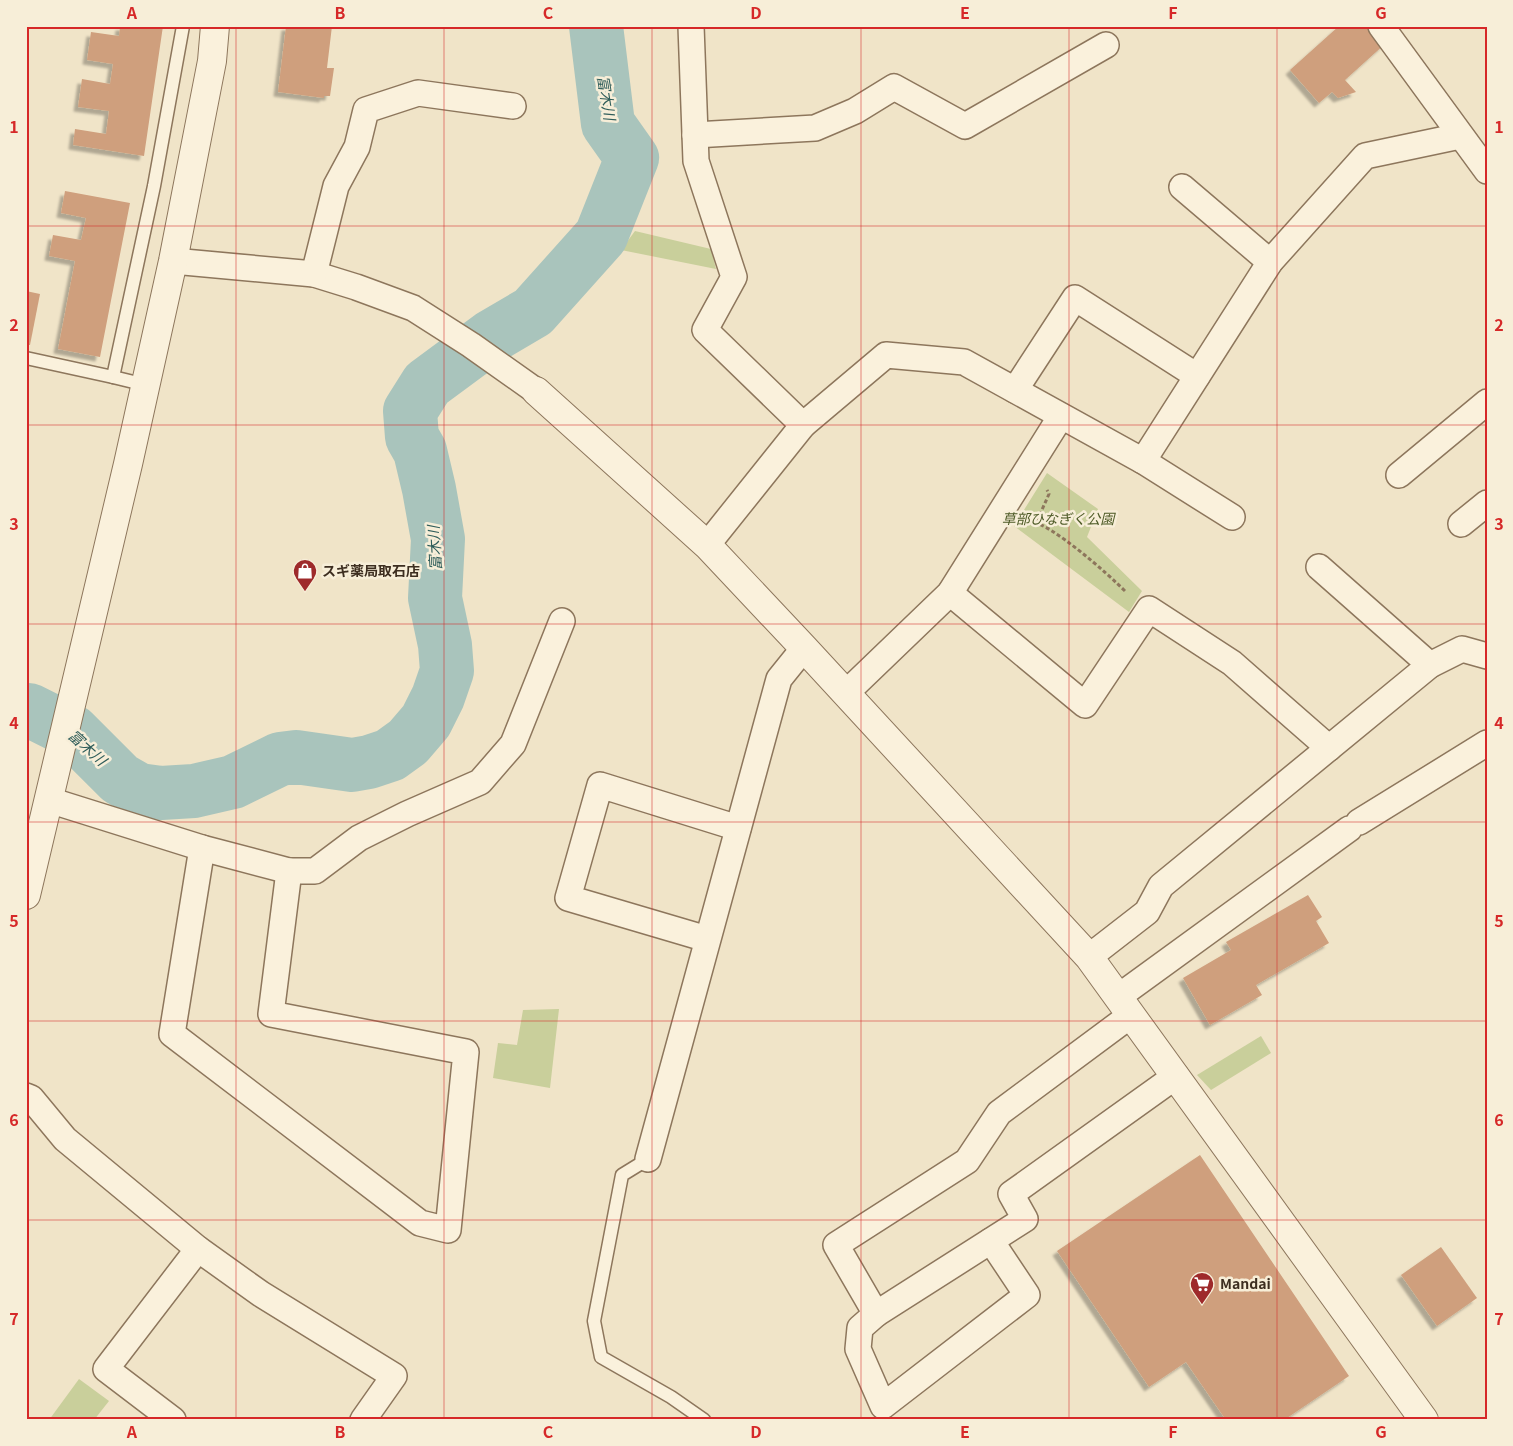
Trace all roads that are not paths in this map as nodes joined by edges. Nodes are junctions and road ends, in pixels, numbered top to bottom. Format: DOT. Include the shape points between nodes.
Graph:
graph roads {
  1 [pos="183,26"];
  2 [pos="215,26"];
  3 [pos="691,26"];
  4 [pos="1381,26"];
  5 [pos="1106,45"];
  6 [pos="513,106"];
  7 [pos="695,135"];
  8 [pos="1460,136"];
  9 [pos="1487,172"];
  10 [pos="1182,187"];
  11 [pos="172,262"];
  12 [pos="1270,262"];
  13 [pos="314,274"];
  14 [pos="26,358"];
  15 [pos="1197,376"];
  16 [pos="113,377"];
  17 [pos="146,385"];
  18 [pos="1014,390"];
  19 [pos="536,391"];
  20 [pos="1487,402"];
  21 [pos="1061,416"];
  22 [pos="803,425"];
  23 [pos="1143,461"];
  24 [pos="1399,475"];
  25 [pos="1487,503"];
  26 [pos="1232,517"];
  27 [pos="1461,524"];
  28 [pos="707,545"];
  29 [pos="1319,567"];
  30 [pos="950,593"];
  31 [pos="562,621"];
  32 [pos="804,648"];
  33 [pos="1487,656"];
  34 [pos="1430,665"];
  35 [pos="846,693"];
  36 [pos="1487,743"];
  37 [pos="1329,748"];
  38 [pos="49,800"];
  39 [pos="738,828"];
  40 [pos="202,848"];
  41 [pos="289,871"];
  42 [pos="26,895"];
  43 [pos="707,939"];
  44 [pos="1089,957"];
  45 [pos="1125,1006"];
  46 [pos="1176,1076"];
  47 [pos="26,1096"];
  48 [pos="648,1159"];
  49 [pos="991,1240"];
  50 [pos="198,1248"];
  51 [pos="876,1314"];
  52 [pos="173,1420"];
  53 [pos="363,1420"];
  54 [pos="704,1420"];
  55 [pos="1424,1420"];
  1 -- 16 [label="lane" via="154,186"];
  2 -- 11 [label="street" via="212,61"];
  3 -- 7 [label="street"];
  4 -- 8 [label="street"];
  5 -- 7 [label="street" via="965,126 894,87 855,111 815,128"];
  6 -- 13 [label="street" via="418,93 366,110 358,147 336,186"];
  7 -- 22 [label="street" via="696,162 734,277 705,330"];
  8 -- 9 [label="street"];
  8 -- 12 [label="street" via="1365,156"];
  10 -- 12 [label="street"];
  11 -- 13 [label="street"];
  11 -- 17 [label="street"];
  12 -- 15 [label="street"];
  13 -- 19 [label="street" via="413,308"];
  14 -- 16 [label="lane"];
  15 -- 18 [label="street" via="1075,298"];
  15 -- 23 [label="street"];
  16 -- 17 [label="lane"];
  17 -- 38 [label="street"];
  18 -- 21 [label="street"];
  18 -- 22 [label="street" via="964,362 886,355"];
  19 -- 28 [label="street"];
  20 -- 24 [label="street"];
  21 -- 23 [label="street"];
  21 -- 30 [label="street"];
  22 -- 28 [label="street"];
  23 -- 26 [label="street"];
  25 -- 27 [label="street"];
  28 -- 32 [label="street"];
  29 -- 34 [label="street"];
  30 -- 35 [label="street"];
  30 -- 37 [label="street" via="1085,705 1149,609 1232,663"];
  31 -- 41 [label="street" via="513,744 480,782 359,838 315,871"];
  32 -- 35 [label="street"];
  32 -- 39 [label="street" via="778,679"];
  33 -- 34 [label="street" via="1462,648"];
  34 -- 37 [label="street"];
  35 -- 44 [label="street"];
  36 -- 45 [label="street" via="1354,825"];
  37 -- 44 [label="street" via="1161,886 1147,912"];
  38 -- 40 [label="street"];
  38 -- 42 [label="street"];
  39 -- 43 [label="street"];
  39 -- 43 [label="street" via="600,785 568,898"];
  40 -- 41 [label="street"];
  40 -- 41 [label="street" via="172,1034 420,1223 448,1230 466,1052 271,1014"];
  43 -- 48 [label="street"];
  44 -- 45 [label="street"];
  45 -- 46 [label="street"];
  45 -- 51 [label="street" via="999,1112 967,1161 836,1245"];
  46 -- 49 [label="street" via="1011,1194 1025,1219"];
  46 -- 55 [label="street"];
  47 -- 50 [label="street" via="64,1140"];
  48 -- 54 [label="lane" via="622,1175 594,1321 601,1357"];
  49 -- 51 [label="street"];
  49 -- 51 [label="street" via="1027,1295 882,1406 858,1350 860,1328"];
  50 -- 52 [label="street" via="106,1369"];
  50 -- 53 [label="street" via="261,1294 394,1376"];
}
